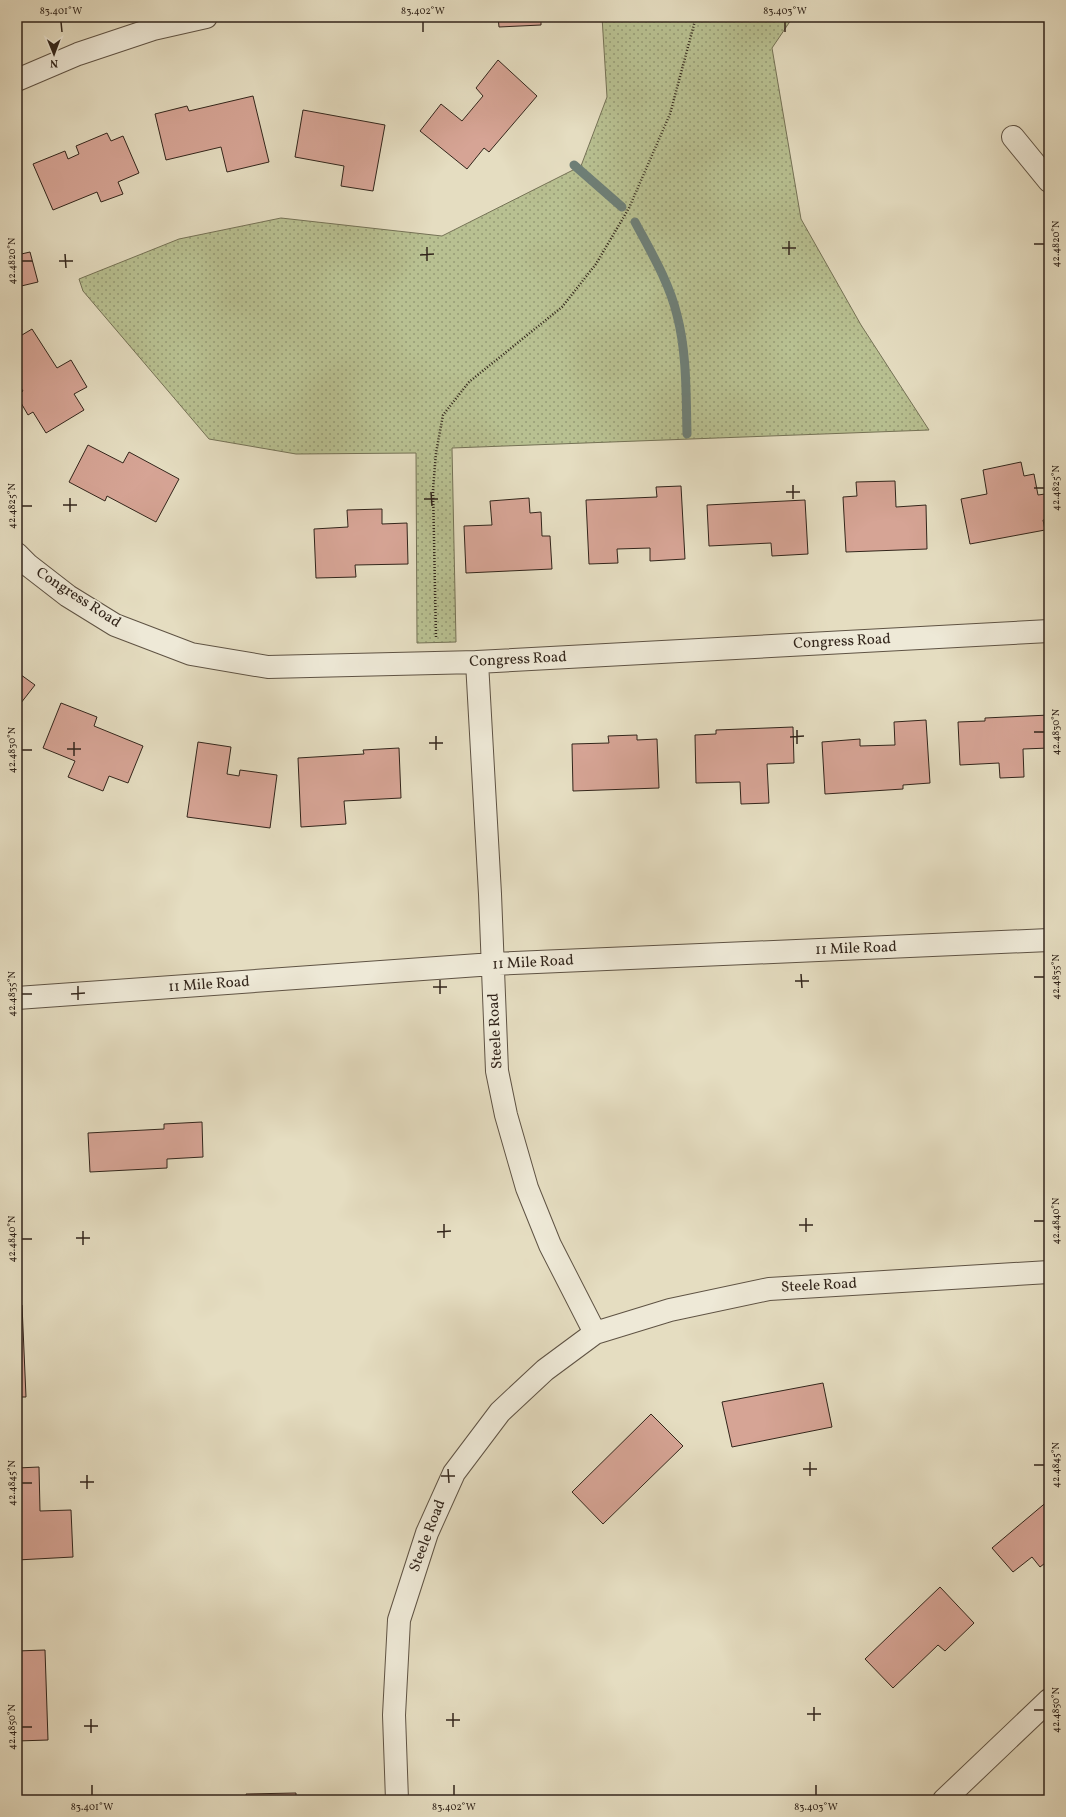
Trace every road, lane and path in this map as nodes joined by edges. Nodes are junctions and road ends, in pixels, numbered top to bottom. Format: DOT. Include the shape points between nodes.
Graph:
graph roads {
  1 [pos="206,17"];
  2 [pos="696,17"];
  3 [pos="17,80"];
  4 [pos="1013,137"];
  5 [pos="1049,181"];
  6 [pos="17,554"];
  7 [pos="1049,631"];
  8 [pos="477,662"];
  9 [pos="436,664"];
  10 [pos="1049,940"];
  11 [pos="493,964"];
  12 [pos="17,998"];
  13 [pos="1049,1272"];
  14 [pos="595,1333"];
  15 [pos="1049,1700"];
  16 [pos="398,1800"];
  17 [pos="944,1800"];
  1 -- 3 [label="street" via="146,32 78,54"];
  2 -- 9 [label="path" via="670,114 629,208 596,264 562,307 469,382 443,415 433,489"];
  4 -- 5 [label="street"];
  6 -- 9 [label="street, Congress Road" via="68,596 115,625 191,654 268,667"];
  7 -- 8 [label="street, Congress Road"];
  8 -- 9 [label="street, Congress Road"];
  8 -- 11 [label="street, Steele Road"];
  10 -- 11 [label="street, 11 Mile Road"];
  11 -- 12 [label="street, 11 Mile Road"];
  11 -- 14 [label="street, Steele Road" via="498,1071 506,1114 527,1188 550,1245"];
  13 -- 14 [label="street, Steele Road" via="769,1289 670,1310"];
  14 -- 16 [label="street, Steele Road" via="545,1370 500,1412 454,1473 427,1533 399,1620 394,1715"];
  15 -- 17 [label="street"];
}
